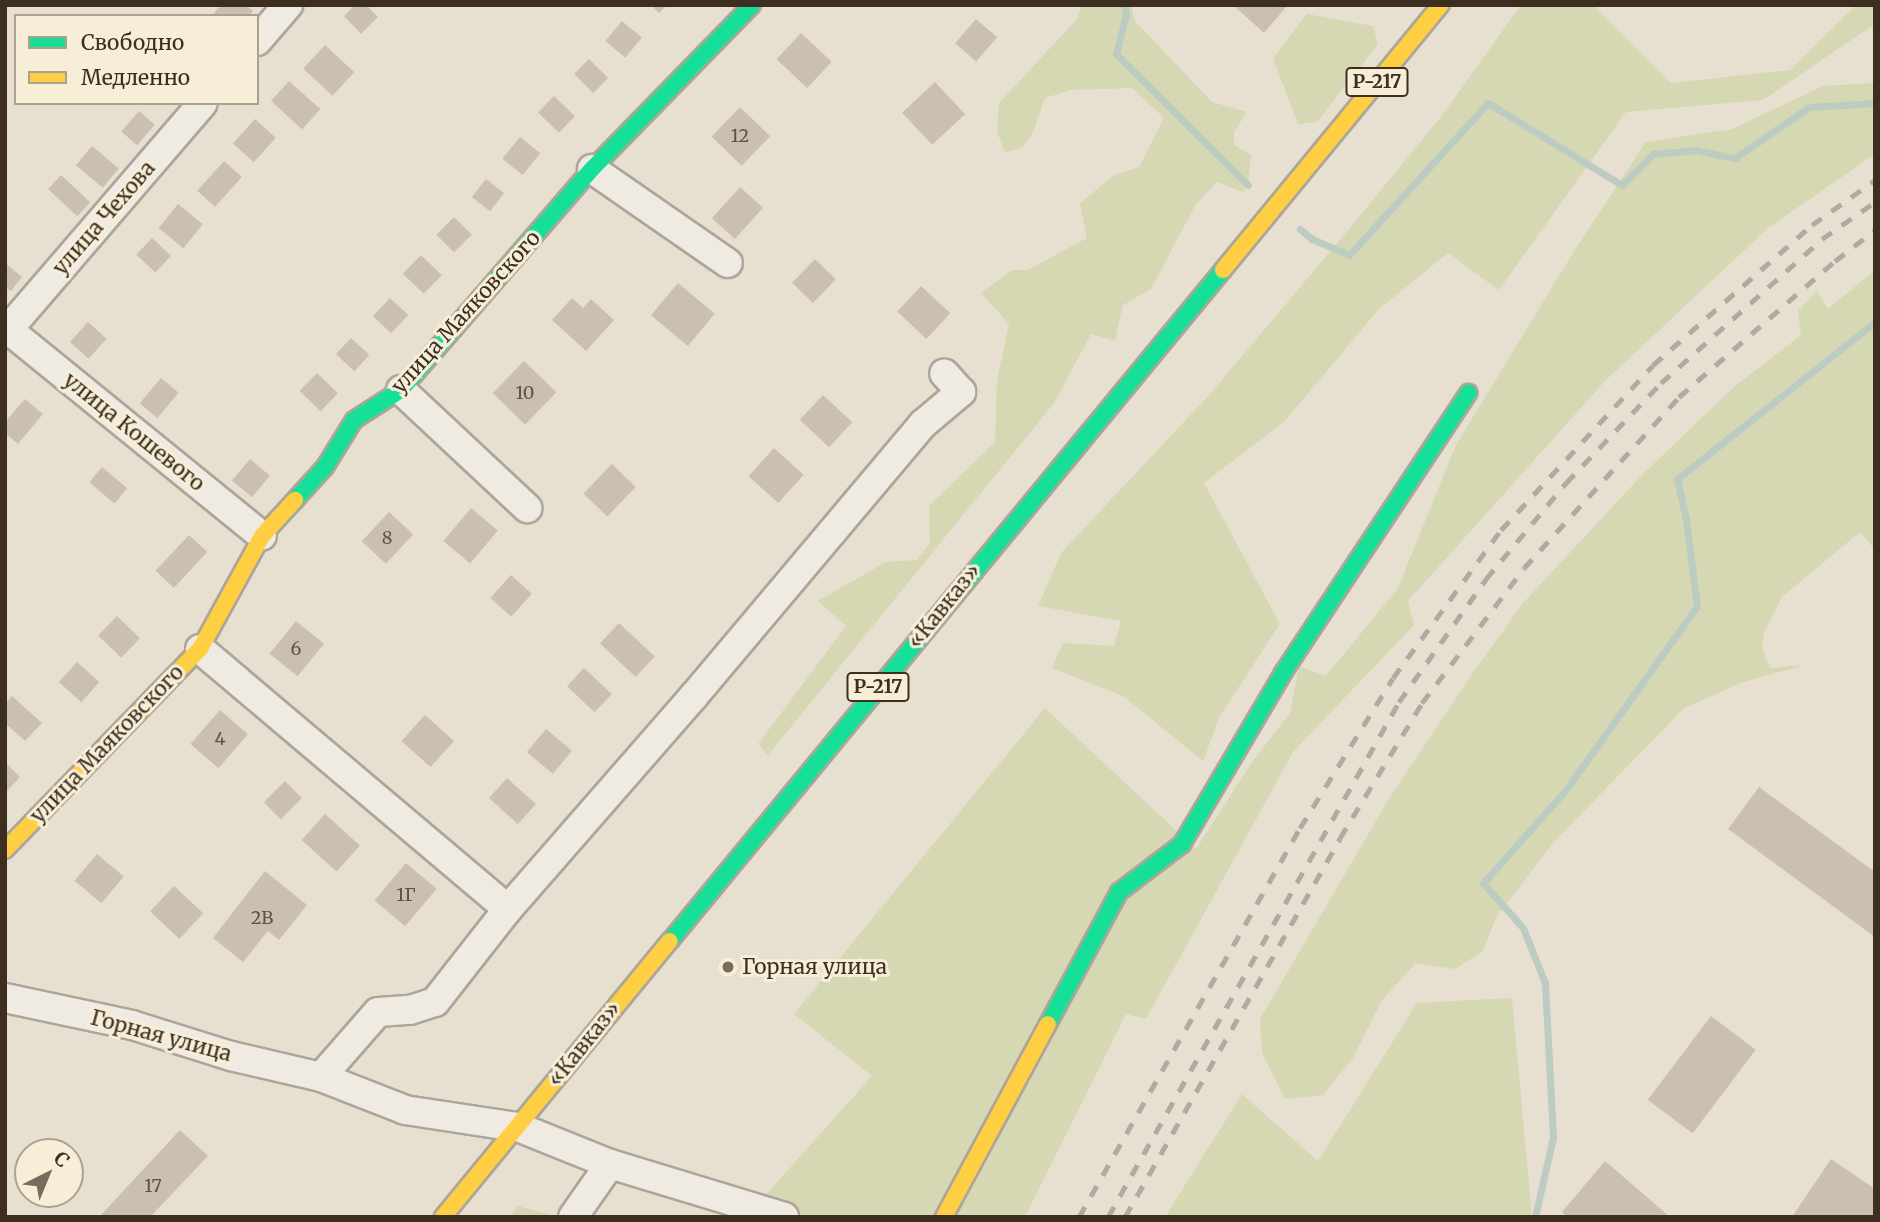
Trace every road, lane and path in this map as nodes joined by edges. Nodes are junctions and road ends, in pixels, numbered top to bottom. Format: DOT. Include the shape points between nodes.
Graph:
graph roads {
  1 [pos="288,5"];
  2 [pos="752,5"];
  3 [pos="1440,5"];
  4 [pos="259,39"];
  5 [pos="201,105"];
  6 [pos="592,169"];
  7 [pos="728,263"];
  8 [pos="6,330"];
  9 [pos="944,373"];
  10 [pos="401,390"];
  11 [pos="1468,393"];
  12 [pos="527,508"];
  13 [pos="262,536"];
  14 [pos="200,649"];
  15 [pos="5,850"];
  16 [pos="508,909"];
  17 [pos="5,999"];
  18 [pos="321,1077"];
  19 [pos="518,1127"];
  20 [pos="610,1164"];
  21 [pos="443,1217"];
  22 [pos="573,1217"];
  23 [pos="784,1217"];
  24 [pos="944,1217"];
  1 -- 4 [label="street"];
  2 -- 6 [label="main road, улица Маяковского"];
  3 -- 19 [label="main road, «Кавказ» / Р-217"];
  5 -- 8 [label="street, улица Чехова"];
  6 -- 7 [label="street"];
  6 -- 10 [label="main road, улица Маяковского"];
  8 -- 13 [label="street, улица Кошевого"];
  9 -- 16 [label="street" via="961,392 923,424"];
  10 -- 12 [label="street"];
  10 -- 13 [label="main road, улица Маяковского" via="354,420 325,467"];
  11 -- 24 [label="main road" via="1283,673 1182,844 1119,892"];
  13 -- 14 [label="main road, улица Маяковского"];
  14 -- 15 [label="main road, улица Маяковского"];
  14 -- 16 [label="street"];
  16 -- 18 [label="street" via="435,1002 410,1010 378,1012"];
  17 -- 18 [label="street, Горная улица" via="132,1025 231,1056"];
  18 -- 19 [label="street, Горная улица" via="405,1111"];
  19 -- 20 [label="street, Горная улица"];
  19 -- 21 [label="main road, «Кавказ» / Р-217"];
  20 -- 22 [label="street"];
  20 -- 23 [label="street, Горная улица"];
}
